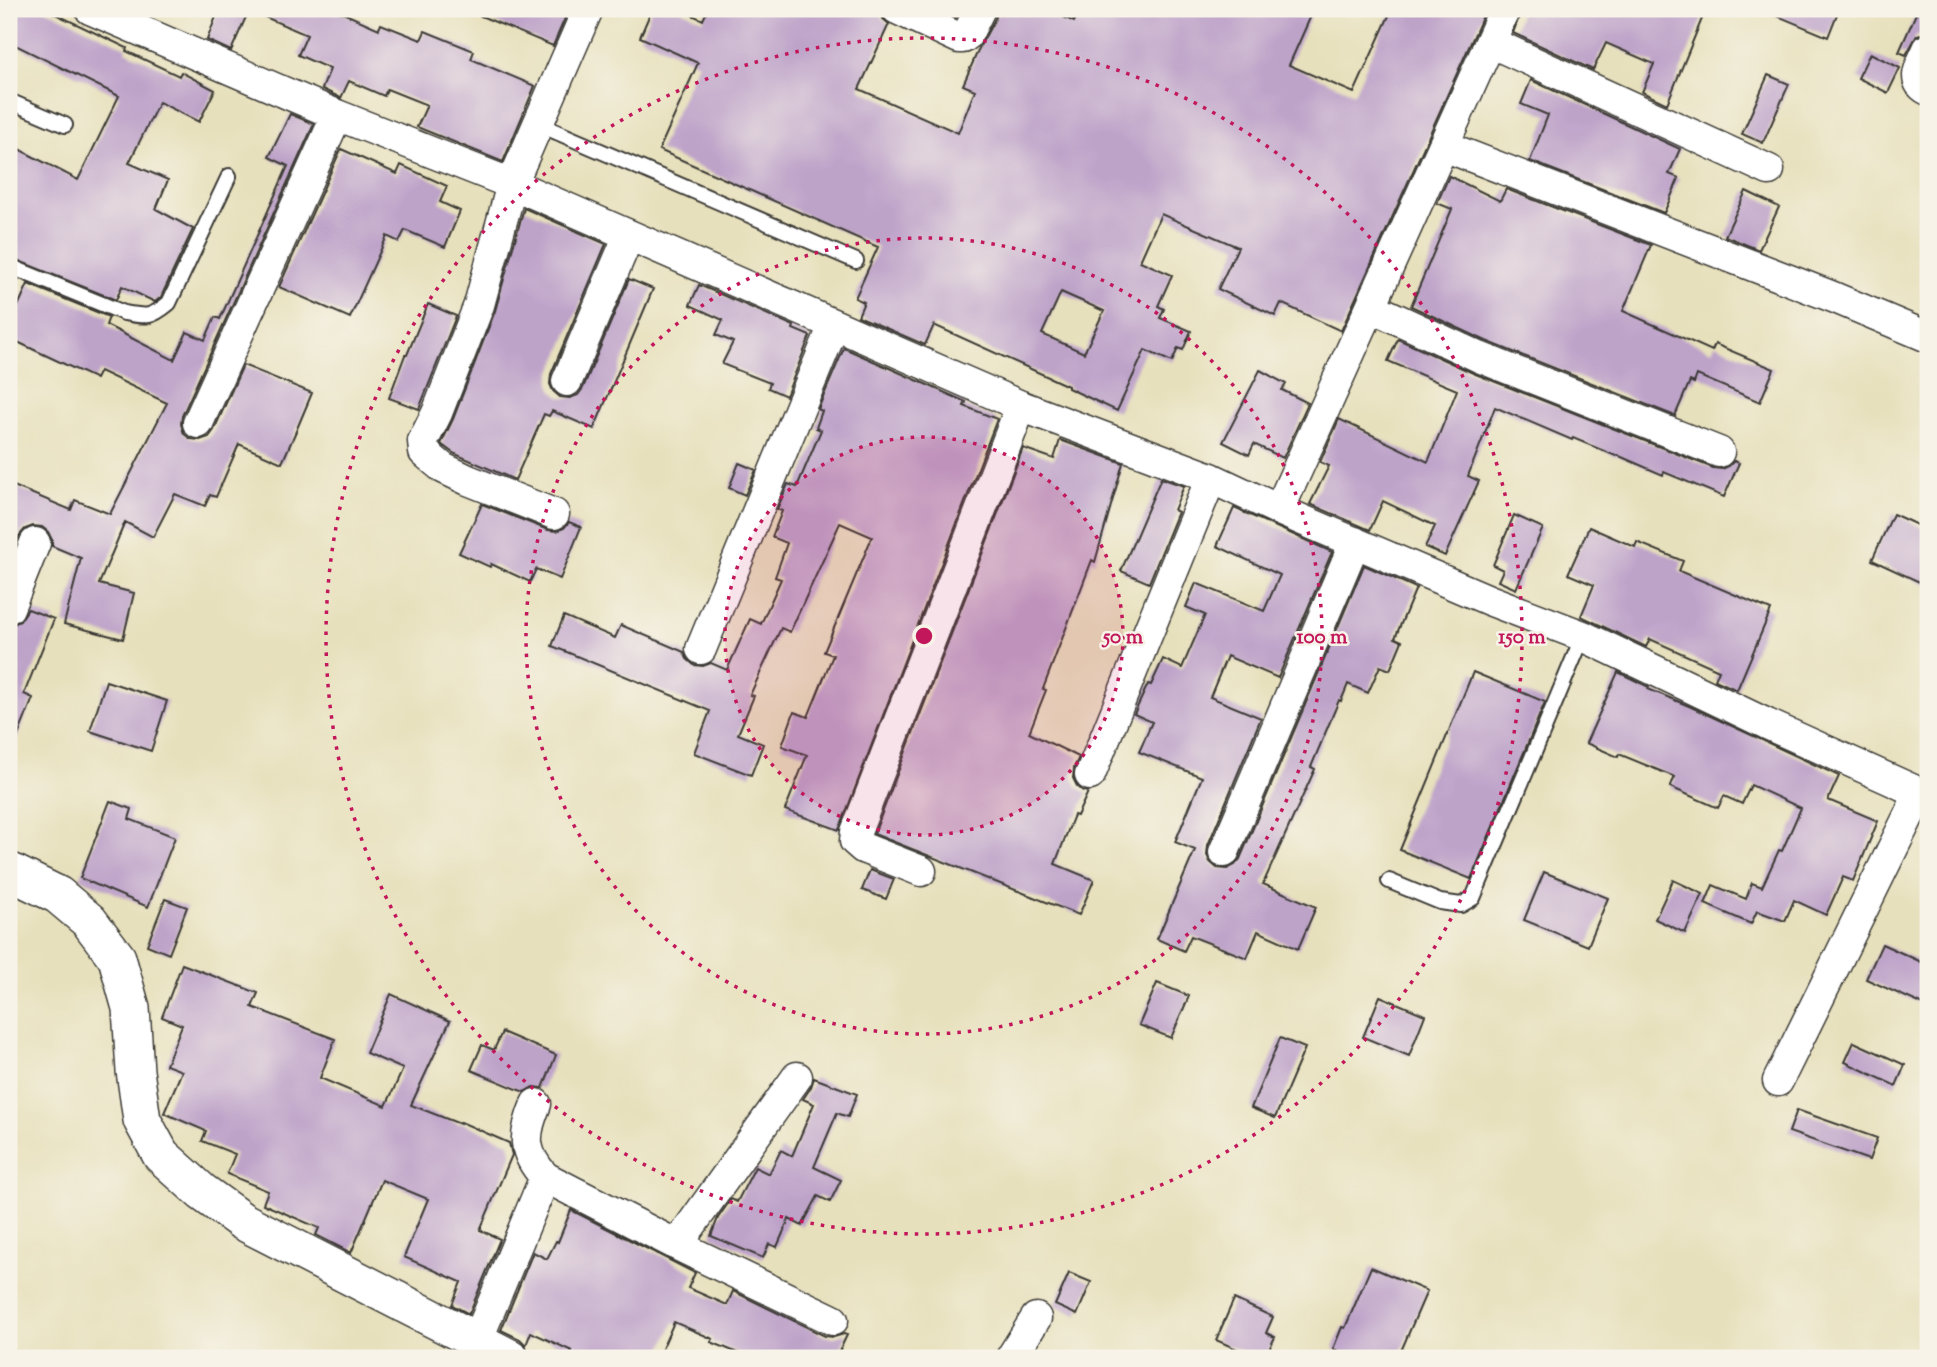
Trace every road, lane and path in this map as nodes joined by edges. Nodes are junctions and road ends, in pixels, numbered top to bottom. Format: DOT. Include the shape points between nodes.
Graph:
graph roads {
  1 [pos="90,9"];
  2 [pos="588,9"];
  3 [pos="897,9"];
  4 [pos="981,9"];
  5 [pos="1505,9"];
  6 [pos="1490,43"];
  7 [pos="1928,49"];
  8 [pos="1928,90"];
  9 [pos="9,101"];
  10 [pos="337,115"];
  11 [pos="538,124"];
  12 [pos="65,125"];
  13 [pos="1444,146"];
  14 [pos="1769,170"];
  15 [pos="229,176"];
  16 [pos="512,184"];
  17 [pos="629,235"];
  18 [pos="856,261"];
  19 [pos="9,265"];
  20 [pos="1371,307"];
  21 [pos="834,325"];
  22 [pos="1928,337"];
  23 [pos="567,381"];
  24 [pos="1021,406"];
  25 [pos="198,423"];
  26 [pos="1719,452"];
  27 [pos="1211,478"];
  28 [pos="1279,510"];
  29 [pos="554,514"];
  30 [pos="1355,542"];
  31 [pos="35,543"];
  32 [pos="9,608"];
  33 [pos="1583,636"];
  34 [pos="701,649"];
  35 [pos="1090,775"];
  36 [pos="1224,852"];
  37 [pos="9,871"];
  38 [pos="921,871"];
  39 [pos="1389,881"];
  40 [pos="797,1077"];
  41 [pos="1778,1082"];
  42 [pos="536,1104"];
  43 [pos="545,1177"];
  44 [pos="677,1245"];
  45 [pos="1036,1318"];
  46 [pos="833,1320"];
  47 [pos="477,1341"];
  48 [pos="510,1358"];
  49 [pos="1011,1358"];
  1 -- 10 [label="street"];
  2 -- 11 [label="street"];
  3 -- 4 [label="street" via="963,38"];
  5 -- 6 [label="street"];
  6 -- 13 [label="street"];
  6 -- 14 [label="street"];
  7 -- 8 [label="street" via="1918,75 1918,83"];
  9 -- 12 [label="lane"];
  10 -- 16 [label="street"];
  10 -- 25 [label="street"];
  11 -- 16 [label="street"];
  11 -- 18 [label="lane"];
  13 -- 20 [label="street"];
  13 -- 22 [label="street"];
  15 -- 19 [label="lane" via="169,303 156,314 124,313"];
  16 -- 17 [label="street"];
  16 -- 29 [label="street" via="479,304 423,441 424,452 468,481"];
  17 -- 21 [label="street"];
  17 -- 23 [label="street"];
  20 -- 26 [label="street" via="1479,357"];
  20 -- 28 [label="street"];
  21 -- 24 [label="street"];
  21 -- 34 [label="street"];
  24 -- 27 [label="street"];
  24 -- 38 [label="street" via="856,832 855,841 863,848"];
  27 -- 28 [label="street"];
  27 -- 35 [label="street"];
  28 -- 30 [label="street"];
  30 -- 33 [label="street"];
  30 -- 36 [label="street"];
  31 -- 32 [label="street"];
  33 -- 39 [label="lane" via="1473,898 1461,905 1440,902"];
  33 -- 41 [label="street" via="1920,793"];
  37 -- 47 [label="street" via="58,895 89,921 117,958 131,1008 142,1119 161,1155 243,1221"];
  40 -- 44 [label="street"];
  42 -- 43 [label="street" via="527,1153"];
  43 -- 44 [label="street"];
  43 -- 47 [label="street"];
  44 -- 46 [label="street"];
  45 -- 49 [label="street"];
  47 -- 48 [label="street"];
}
